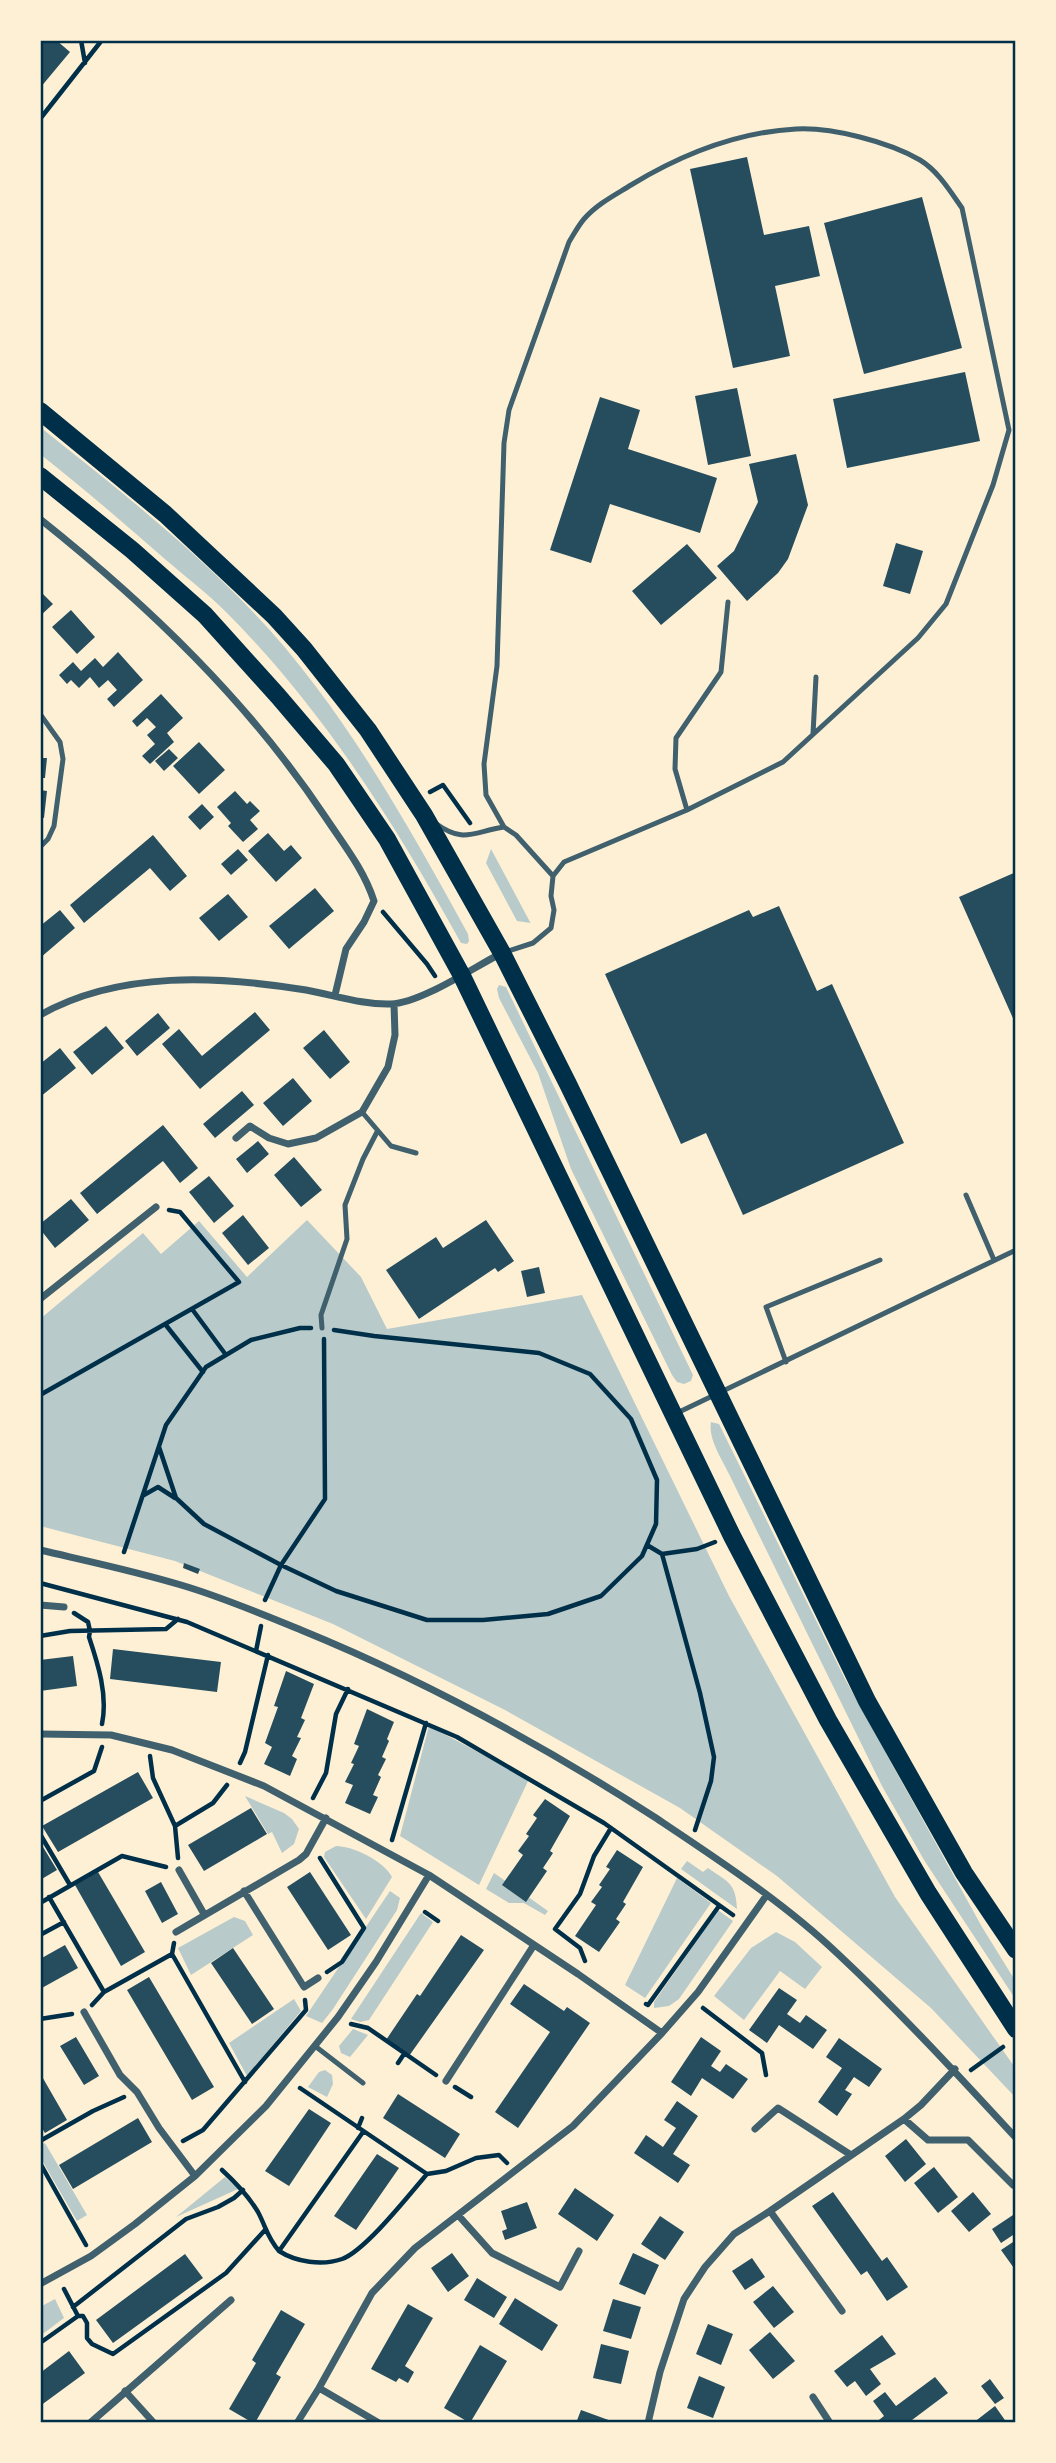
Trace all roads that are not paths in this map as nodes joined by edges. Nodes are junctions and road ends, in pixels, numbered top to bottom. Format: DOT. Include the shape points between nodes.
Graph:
graph roads {
  1 [pos="40,411"];
  2 [pos="40,476"];
  3 [pos="40,519"];
  4 [pos="728,602"];
  5 [pos="816,677"];
  6 [pos="40,714"];
  7 [pos="813,734"];
  8 [pos="687,810"];
  9 [pos="424,815"];
  10 [pos="503,827"];
  11 [pos="40,847"];
  12 [pos="553,876"];
  13 [pos="502,953"];
  14 [pos="461,974"];
  15 [pos="335,995"];
  16 [pos="394,1004"];
  17 [pos="40,1015"];
  18 [pos="362,1112"];
  19 [pos="377,1132"];
  20 [pos="236,1138"];
  21 [pos="415,1153"];
  22 [pos="966,1195"];
  23 [pos="156,1207"];
  24 [pos="1016,1250"];
  25 [pos="880,1259"];
  26 [pos="994,1260"];
  27 [pos="40,1299"];
  28 [pos="323,1328"];
  29 [pos="786,1362"];
  30 [pos="717,1395"];
  31 [pos="674,1414"];
  32 [pos="40,1550"];
  33 [pos="40,1605"];
  34 [pos="64,1607"];
  35 [pos="40,1734"];
  36 [pos="326,1818"];
  37 [pos="179,1870"];
  38 [pos="429,1875"];
  39 [pos="244,1891"];
  40 [pos="766,1896"];
  41 [pos="204,1914"];
  42 [pos="176,1931"];
  43 [pos="534,1945"];
  44 [pos="1016,1950"];
  45 [pos="318,1978"];
  46 [pos="84,2012"];
  47 [pos="1016,2029"];
  48 [pos="662,2033"];
  49 [pos="315,2046"];
  50 [pos="955,2069"];
  51 [pos="446,2081"];
  52 [pos="363,2082"];
  53 [pos="904,2119"];
  54 [pos="755,2129"];
  55 [pos="1016,2138"];
  56 [pos="851,2154"];
  57 [pos="195,2176"];
  58 [pos="1013,2185"];
  59 [pos="770,2211"];
  60 [pos="458,2215"];
  61 [pos="579,2251"];
  62 [pos="40,2284"];
  63 [pos="231,2300"];
  64 [pos="842,2311"];
  65 [pos="319,2388"];
  66 [pos="125,2391"];
  67 [pos="813,2397"];
  68 [pos="90,2423"];
  69 [pos="154,2423"];
  70 [pos="297,2423"];
  71 [pos="379,2423"];
  72 [pos="648,2423"];
  73 [pos="830,2423"];
  1 -- 9 [label="highway" via="193,538 274,616 368,730"];
  2 -- 14 [label="highway" via="205,615 278,695 335,764 387,839"];
  3 -- 15 [label="street" via="213,675 302,782 366,878 373,901 346,949"];
  4 -- 8 [label="lane" via="721,673 676,738 675,769"];
  5 -- 7 [label="lane"];
  6 -- 11 [label="lane" via="60,741 63,759 54,826"];
  7 -- 8 [label="lane" via="783,762"];
  7 -- 10 [label="lane" via="918,638 946,604 993,485 1009,430 962,208 946,185 921,161 886,145 797,128 694,151 655,170 605,201 583,220 569,242 509,410 504,443 497,666 484,764 486,795"];
  8 -- 12 [label="lane" via="564,862"];
  9 -- 10 [label="lane" via="460,836"];
  9 -- 13 [label="highway"];
  10 -- 12 [label="lane"];
  12 -- 13 [label="lane" via="551,928 533,943"];
  13 -- 14 [label="street"];
  13 -- 30 [label="highway"];
  14 -- 16 [label="street"];
  14 -- 31 [label="highway"];
  15 -- 16 [label="street"];
  15 -- 17 [label="street" via="204,979 111,988 61,1003"];
  16 -- 18 [label="street" via="395,1035 388,1067"];
  18 -- 19 [label="lane"];
  18 -- 20 [label="street" via="316,1138 288,1144 250,1126"];
  19 -- 21 [label="lane" via="391,1146"];
  19 -- 28 [label="lane" via="345,1205 347,1238 321,1315"];
  22 -- 26 [label="lane"];
  23 -- 27 [label="street"];
  24 -- 26 [label="lane"];
  25 -- 29 [label="lane" via="766,1307"];
  26 -- 29 [label="lane"];
  29 -- 30 [label="lane"];
  30 -- 31 [label="lane"];
  30 -- 44 [label="highway" via="867,1701 964,1872"];
  31 -- 47 [label="highway" via="828,1720 928,1893"];
  32 -- 40 [label="street" via="182,1585 410,1678 522,1736 690,1840"];
  33 -- 34 [label="street"];
  35 -- 36 [label="street" via="103,1734 172,1750 236,1774"];
  36 -- 38 [label="street"];
  36 -- 39 [label="street" via="306,1854"];
  37 -- 41 [label="street"];
  38 -- 43 [label="street"];
  38 -- 49 [label="street" via="376,1962"];
  39 -- 41 [label="street"];
  39 -- 45 [label="street" via="304,1987"];
  40 -- 48 [label="street" via="698,1992"];
  40 -- 50 [label="street" via="836,1952"];
  41 -- 42 [label="street"];
  43 -- 48 [label="street"];
  43 -- 51 [label="street"];
  46 -- 57 [label="street" via="120,2075 137,2092"];
  48 -- 60 [label="street" via="573,2126"];
  49 -- 52 [label="lane"];
  49 -- 57 [label="street" via="266,2106"];
  50 -- 53 [label="street"];
  50 -- 55 [label="street"];
  53 -- 56 [label="street"];
  53 -- 58 [label="street" via="928,2140 968,2140"];
  54 -- 56 [label="street" via="778,2108"];
  56 -- 59 [label="street"];
  57 -- 62 [label="street" via="91,2256"];
  59 -- 64 [label="street"];
  59 -- 72 [label="street" via="734,2234 684,2299"];
  60 -- 61 [label="street" via="492,2253 560,2287"];
  60 -- 65 [label="street" via="415,2248 372,2292"];
  63 -- 66 [label="street"];
  65 -- 70 [label="street"];
  65 -- 71 [label="street"];
  66 -- 68 [label="street"];
  66 -- 69 [label="street"];
  67 -- 73 [label="street"];
}
